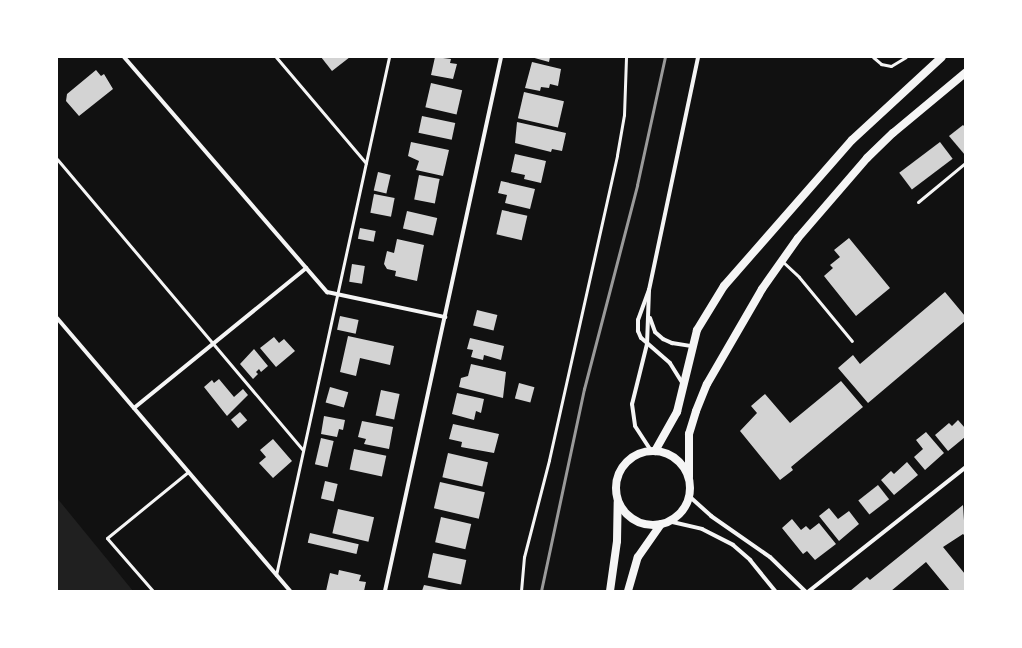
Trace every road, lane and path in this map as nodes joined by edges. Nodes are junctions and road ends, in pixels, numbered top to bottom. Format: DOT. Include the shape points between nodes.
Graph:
graph roads {
  1 [pos="124,57"];
  2 [pos="276,57"];
  3 [pos="389,57"];
  4 [pos="501,57"];
  5 [pos="626,57"];
  6 [pos="698,57"];
  7 [pos="873,57"];
  8 [pos="906,57"];
  9 [pos="942,57"];
  10 [pos="965,73"];
  11 [pos="57,159"];
  12 [pos="366,163"];
  13 [pos="965,163"];
  14 [pos="918,202"];
  15 [pos="782,261"];
  16 [pos="306,268"];
  17 [pos="649,290"];
  18 [pos="337,294"];
  19 [pos="648,313"];
  20 [pos="445,317"];
  21 [pos="57,318"];
  22 [pos="852,341"];
  23 [pos="214,342"];
  24 [pos="647,344"];
  25 [pos="692,346"];
  26 [pos="683,384"];
  27 [pos="134,408"];
  28 [pos="303,450"];
  29 [pos="654,451"];
  30 [pos="965,468"];
  31 [pos="188,472"];
  32 [pos="689,477"];
  33 [pos="689,496"];
  34 [pos="617,499"];
  35 [pos="664,523"];
  36 [pos="276,575"];
  37 [pos="153,591"];
  38 [pos="290,591"];
  39 [pos="385,591"];
  40 [pos="521,591"];
  41 [pos="610,591"];
  42 [pos="628,591"];
  43 [pos="775,591"];
  44 [pos="806,591"];
  45 [pos="810,591"];
  1 -- 16 [label="street"];
  2 -- 12 [label="lane"];
  3 -- 12 [label="lane"];
  4 -- 20 [label="street"];
  5 -- 40 [label="lane" via="624,115 617,155 549,460 524,557"];
  6 -- 17 [label="street"];
  7 -- 8 [label="lane" via="880,64 890,66"];
  9 -- 25 [label="main road" via="852,140 731,277 705,313"];
  10 -- 15 [label="main road" via="867,158 818,214"];
  11 -- 23 [label="lane"];
  12 -- 18 [label="lane"];
  13 -- 14 [label="lane"];
  15 -- 22 [label="lane" via="799,277"];
  15 -- 32 [label="main road" via="743,320 706,384 689,434"];
  16 -- 18 [label="street" via="327,292"];
  16 -- 23 [label="street"];
  17 -- 19 [label="street"];
  17 -- 24 [label="street" via="638,320 638,331"];
  18 -- 20 [label="street"];
  18 -- 28 [label="lane"];
  19 -- 24 [label="street"];
  19 -- 25 [label="street" via="651,324 662,339"];
  20 -- 39 [label="street"];
  21 -- 27 [label="street"];
  23 -- 27 [label="street"];
  23 -- 28 [label="lane"];
  24 -- 26 [label="street" via="670,363"];
  24 -- 29 [label="street" via="634,390 632,415 635,426"];
  25 -- 26 [label="main road"];
  26 -- 29 [label="main road" via="677,412"];
  27 -- 31 [label="street"];
  28 -- 36 [label="lane"];
  29 -- 32 [label="main road" via="675,458 684,466"];
  29 -- 34 [label="main road" via="641,454 623,467 617,482"];
  30 -- 45 [label="street"];
  31 -- 36 [label="street"];
  31 -- 37 [label="lane" via="107,538"];
  32 -- 33 [label="main road"];
  33 -- 35 [label="main road" via="681,511"];
  33 -- 44 [label="street" via="711,516 770,557"];
  34 -- 35 [label="main road" via="624,512 635,521"];
  34 -- 41 [label="main road" via="618,536"];
  35 -- 42 [label="main road" via="638,557"];
  35 -- 43 [label="street" via="692,526 715,534 733,545 750,560"];
  36 -- 38 [label="street"];
}
